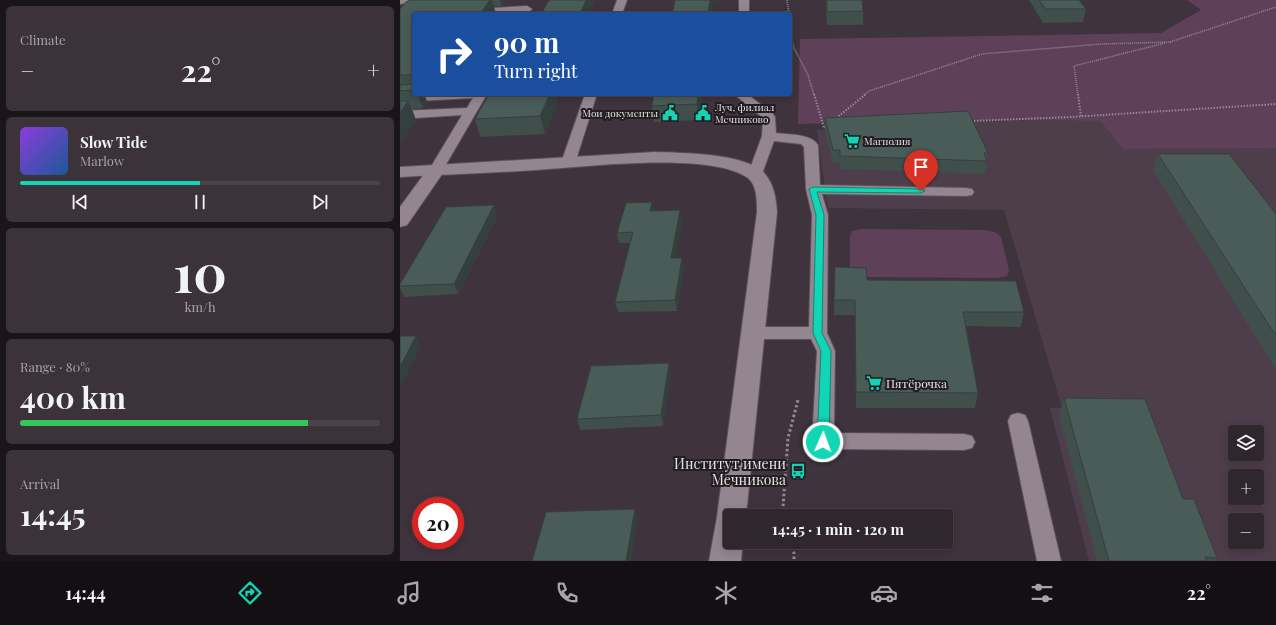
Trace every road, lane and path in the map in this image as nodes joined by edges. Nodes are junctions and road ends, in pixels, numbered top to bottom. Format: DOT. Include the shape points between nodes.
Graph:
graph roads {
  1 [pos="409,0"];
  2 [pos="532,0"];
  3 [pos="622,0"];
  4 [pos="744,0"];
  5 [pos="787,0"];
  6 [pos="400,1"];
  7 [pos="1276,7"];
  8 [pos="464,12"];
  9 [pos="526,12"];
  10 [pos="618,12"];
  11 [pos="744,12"];
  12 [pos="789,12"];
  13 [pos="792,37"];
  14 [pos="1171,42"];
  15 [pos="440,96"];
  16 [pos="480,96"];
  17 [pos="589,96"];
  18 [pos="743,96"];
  19 [pos="400,98"];
  20 [pos="1276,104"];
  21 [pos="471,111"];
  22 [pos="400,114"];
  23 [pos="1081,116"];
  24 [pos="967,122"];
  25 [pos="824,128"];
  26 [pos="832,128"];
  27 [pos="769,136"];
  28 [pos="568,163"];
  29 [pos="436,170"];
  30 [pos="400,172"];
  31 [pos="755,174"];
  32 [pos="813,189"];
  33 [pos="967,192"];
  34 [pos="400,221"];
  35 [pos="753,333"];
  36 [pos="818,333"];
  37 [pos="798,398"];
  38 [pos="1018,421"];
  39 [pos="964,442"];
  40 [pos="732,509"];
  41 [pos="783,509"];
  42 [pos="726,549"];
  43 [pos="793,549"];
  44 [pos="725,561"];
  45 [pos="794,561"];
  46 [pos="1049,561"];
  1 -- 6 [label="lane"];
  2 -- 9 [label="lane"];
  3 -- 10 [label="lane"];
  4 -- 11 [label="lane"];
  5 -- 12 [label="path"];
  7 -- 14 [label="path"];
  8 -- 9 [label="lane"];
  13 -- 25 [label="path" via="793,46 808,75"];
  14 -- 23 [label="path" via="1074,66"];
  14 -- 25 [label="path" via="1101,44 982,54 869,91"];
  15 -- 19 [label="lane"];
  16 -- 21 [label="lane"];
  17 -- 28 [label="lane"];
  18 -- 27 [label="lane" via="769,117"];
  20 -- 23 [label="path"];
  21 -- 22 [label="lane"];
  21 -- 29 [label="lane"];
  23 -- 24 [label="path"];
  25 -- 26 [label="path"];
  27 -- 31 [label="lane"];
  27 -- 32 [label="lane" via="810,142"];
  28 -- 29 [label="main road"];
  28 -- 31 [label="main road" via="688,158 719,161 742,167"];
  29 -- 30 [label="main road"];
  29 -- 34 [label="main road"];
  31 -- 35 [label="main road" via="765,190 767,212"];
  32 -- 33 [label="lane"];
  32 -- 36 [label="lane" via="820,215"];
  35 -- 36 [label="lane"];
  35 -- 40 [label="main road"];
  36 -- 39 [label="lane" via="826,351 823,442"];
  37 -- 41 [label="path" via="788,438"];
  38 -- 46 [label="lane"];
  42 -- 44 [label="main road"];
  43 -- 45 [label="path"];
}
